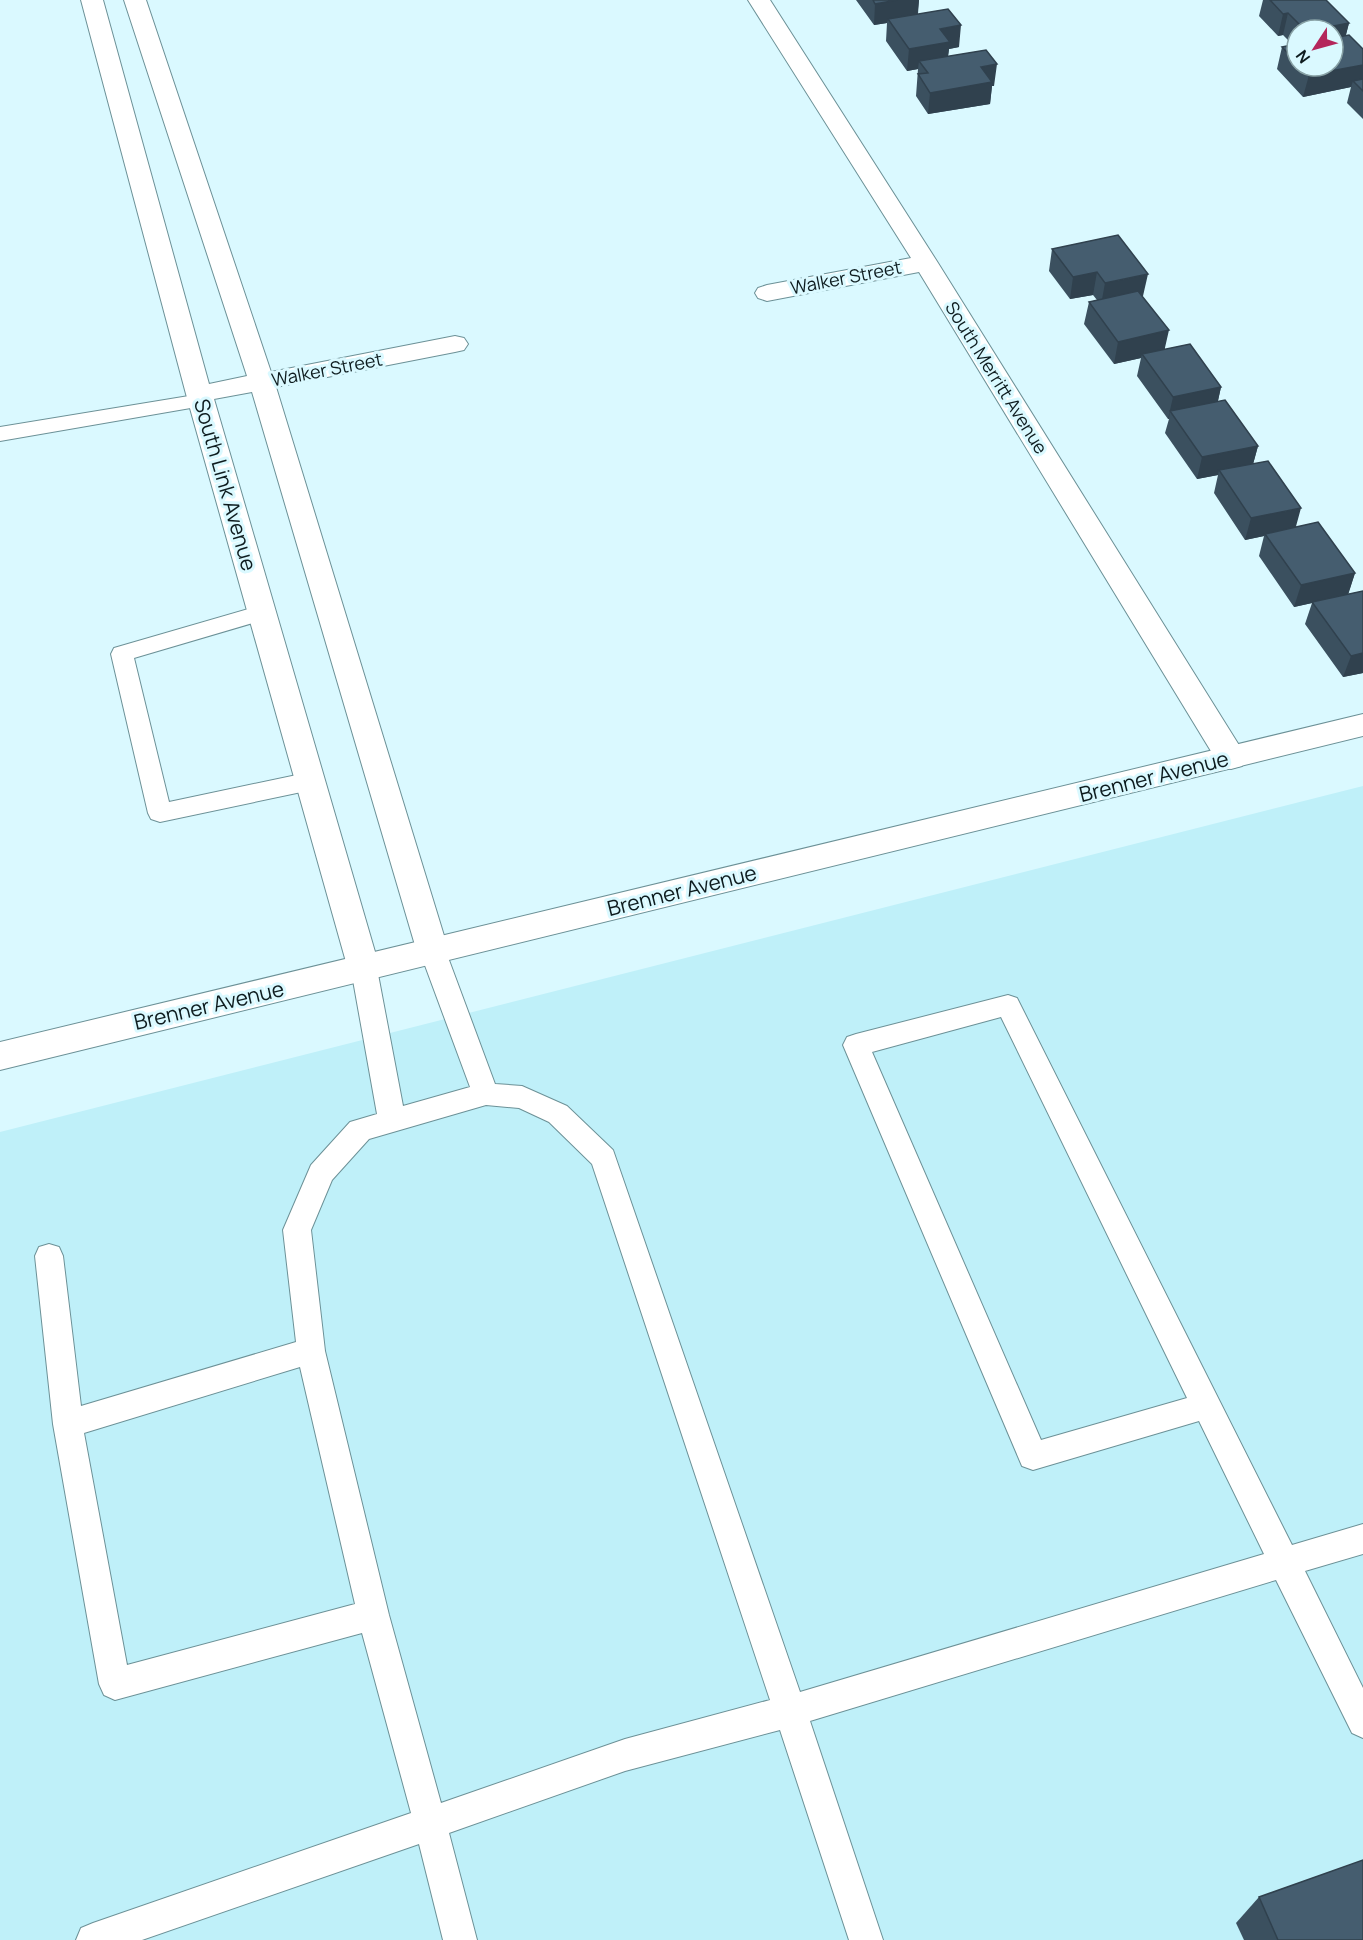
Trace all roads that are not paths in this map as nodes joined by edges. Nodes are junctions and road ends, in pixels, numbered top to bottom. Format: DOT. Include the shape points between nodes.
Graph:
graph roads {
  1 [pos="92,0"];
  2 [pos="135,0"];
  3 [pos="759,0"];
  4 [pos="926,263"];
  5 [pos="767,293"];
  6 [pos="455,345"];
  7 [pos="262,383"];
  8 [pos="200,397"];
  9 [pos="0,434"];
  10 [pos="262,613"];
  11 [pos="1363,725"];
  12 [pos="1231,758"];
  13 [pos="311,781"];
  14 [pos="433,952"];
  15 [pos="364,969"];
  16 [pos="0,1056"];
  17 [pos="486,1094"];
  18 [pos="392,1120"];
  19 [pos="49,1257"];
  20 [pos="311,1351"];
  21 [pos="1205,1406"];
  22 [pos="68,1424"];
  23 [pos="1363,1539"];
  24 [pos="1285,1563"];
  25 [pos="373,1615"];
  26 [pos="790,1711"];
  27 [pos="1363,1722"];
  28 [pos="430,1823"];
  29 [pos="93,1940"];
  30 [pos="460,1940"];
  31 [pos="866,1940"];
  1 -- 8 [label="street, South Link Avenue"];
  2 -- 7 [label="street"];
  3 -- 4 [label="street, South Merritt Avenue"];
  4 -- 5 [label="street, Walker Street"];
  4 -- 12 [label="street, South Merritt Avenue"];
  6 -- 7 [label="street, Walker Street"];
  7 -- 8 [label="street, Walker Street"];
  7 -- 14 [label="street"];
  8 -- 9 [label="lane"];
  8 -- 10 [label="street, South Link Avenue"];
  10 -- 13 [label="street, South Link Avenue"];
  10 -- 13 [label="lane" via="122,654 160,813"];
  11 -- 12 [label="street, Brenner Avenue"];
  12 -- 14 [label="street, Brenner Avenue"];
  13 -- 15 [label="street, South Link Avenue"];
  14 -- 15 [label="street, Brenner Avenue"];
  14 -- 17 [label="lane"];
  15 -- 16 [label="street, Brenner Avenue"];
  15 -- 18 [label="lane"];
  17 -- 18 [label="lane"];
  17 -- 26 [label="lane" via="522,1097 558,1114 603,1158"];
  18 -- 20 [label="lane" via="360,1130 321,1173 297,1230"];
  19 -- 22 [label="lane"];
  20 -- 22 [label="lane"];
  20 -- 25 [label="lane"];
  21 -- 21 [label="lane" via="1008,1005 856,1045 1033,1456"];
  21 -- 24 [label="lane"];
  22 -- 25 [label="lane" via="115,1684"];
  23 -- 24 [label="lane"];
  24 -- 26 [label="lane"];
  24 -- 27 [label="lane"];
  25 -- 28 [label="lane"];
  26 -- 28 [label="lane" via="625,1755"];
  26 -- 31 [label="lane"];
  28 -- 29 [label="lane"];
  28 -- 30 [label="lane"];
}
